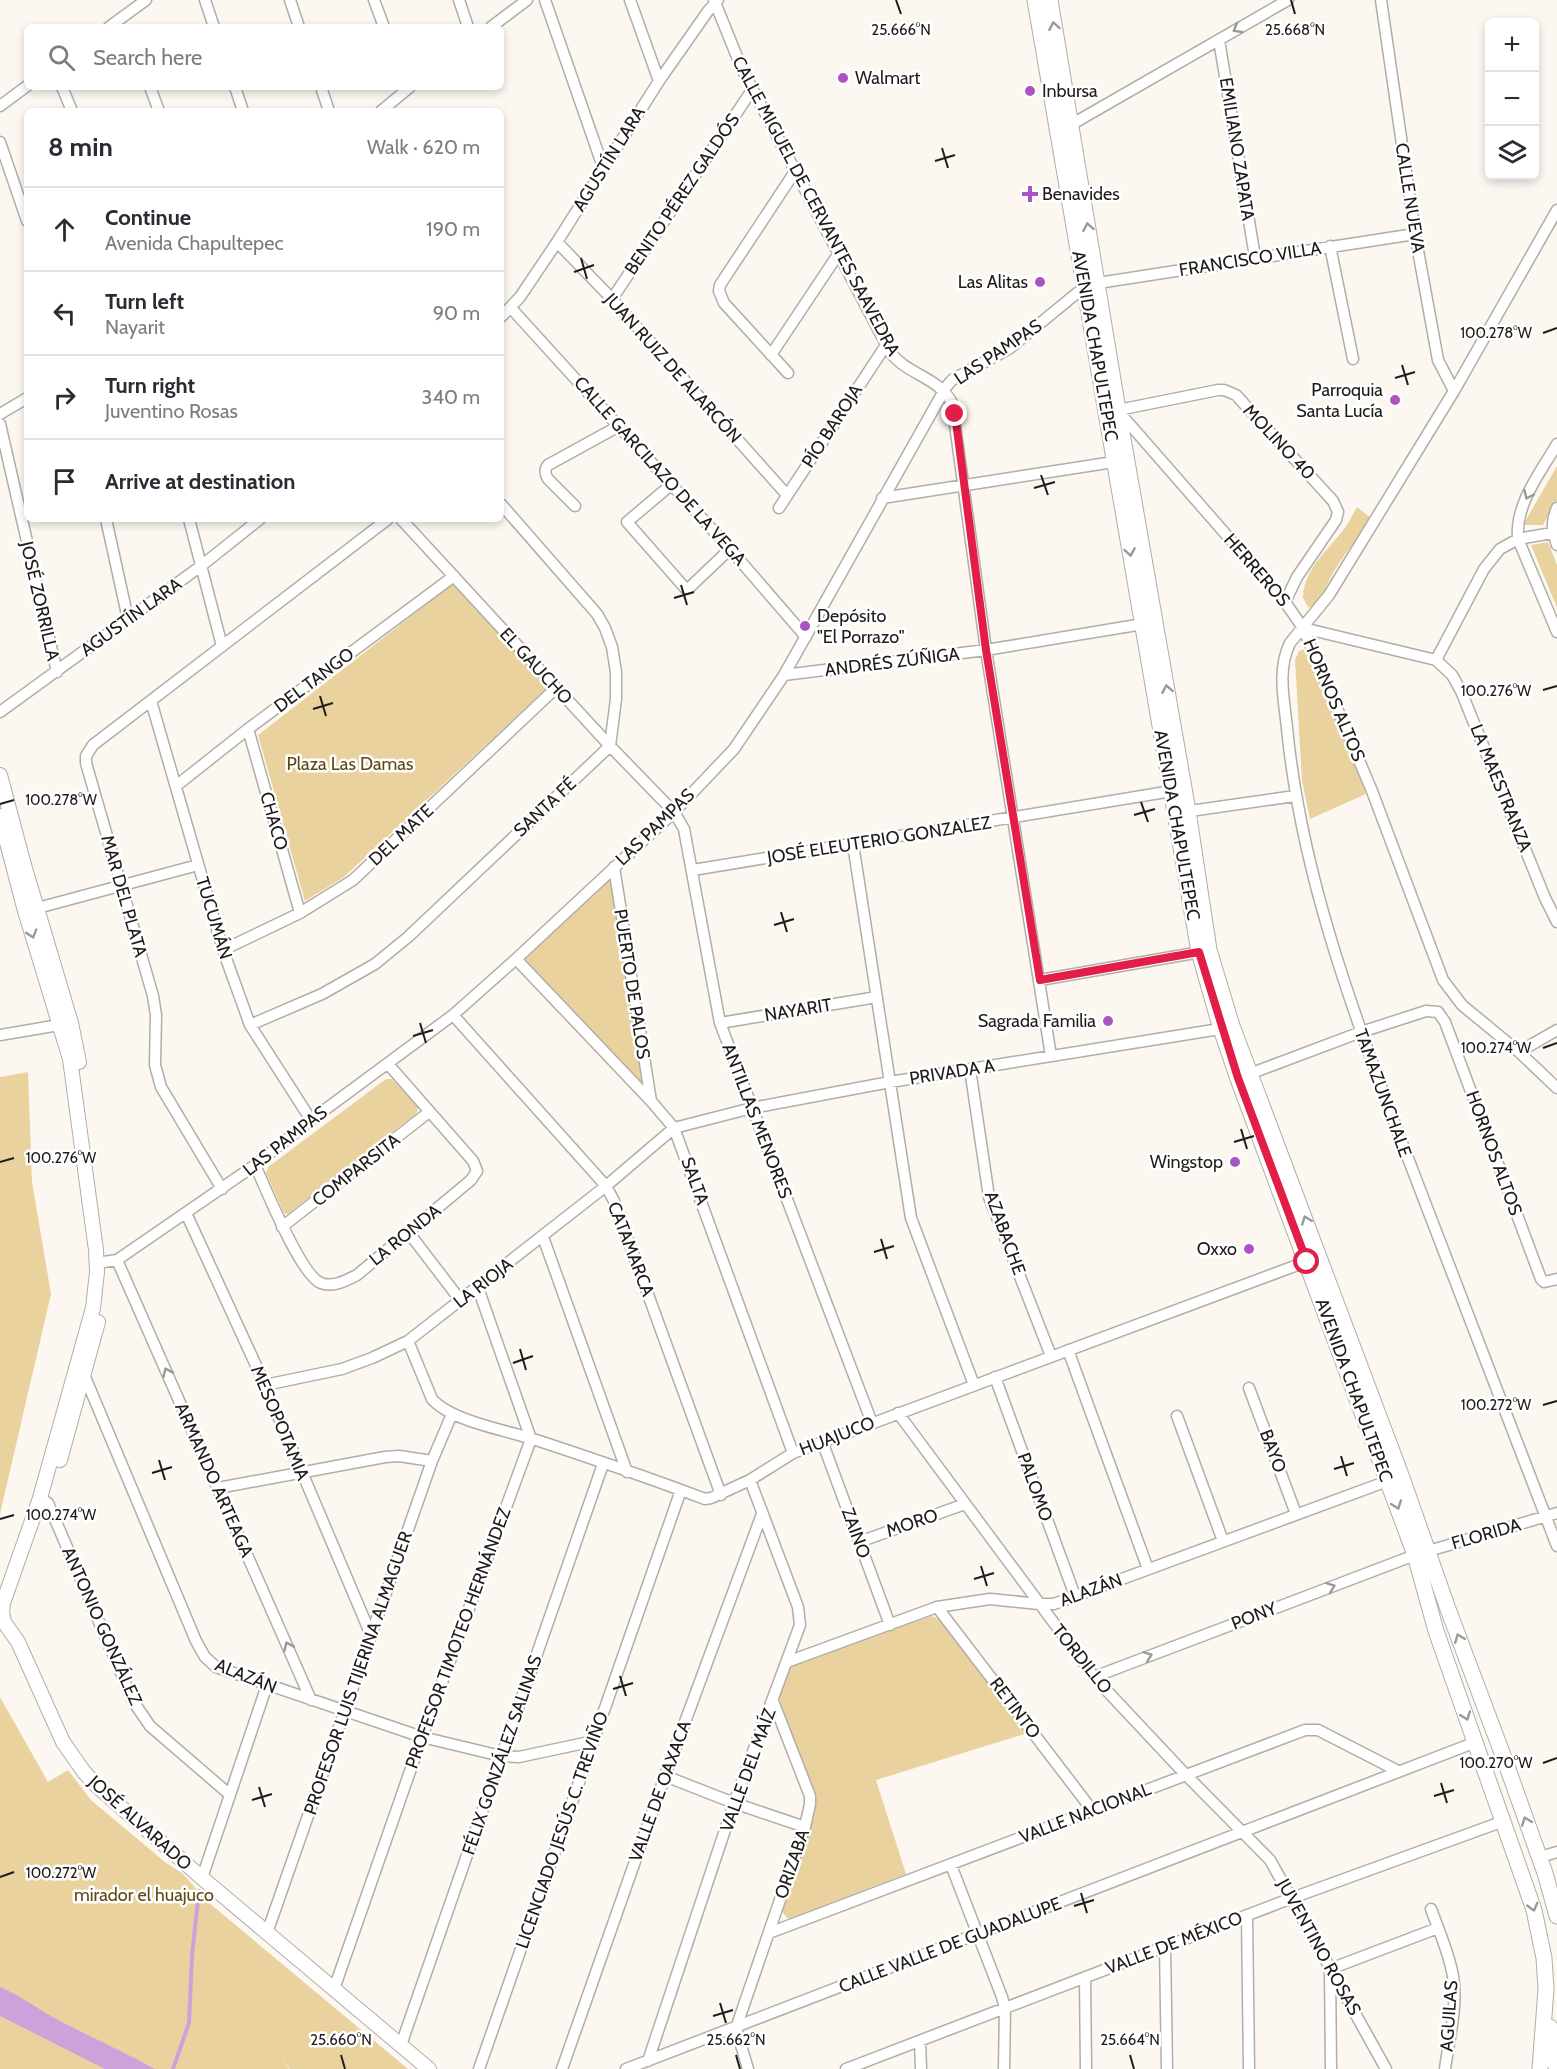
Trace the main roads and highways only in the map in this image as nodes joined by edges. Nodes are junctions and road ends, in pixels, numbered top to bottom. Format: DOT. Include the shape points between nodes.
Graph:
graph roads {
  1 [pos="1035,0"];
  2 [pos="1050,0"];
  3 [pos="1041,37"];
  4 [pos="1063,77"];
  5 [pos="1064,129"];
  6 [pos="1421,1553"];
  7 [pos="1504,1821"];
  8 [pos="1540,1857"];
  9 [pos="1545,1873"];
  10 [pos="1526,1885"];
  11 [pos="1557,1916"];
  12 [pos="1545,2024"];
  13 [pos="1557,2068"];
  14 [pos="1540,2069"];
  1 -- 3 [label="main road, AVENIDA CHAPULTEPEC"];
  4 -- 2 [label="main road, one-way"];
  3 -- 4 [label="main road" via="1053,69"];
  3 -- 5 [label="main road, AVENIDA CHAPULTEPEC"];
  4 -- 5 [label="main road"];
  5 -- 6 [label="main road, AVENIDA CHAPULTEPEC" via="1204,951 1244,1076"];
  6 -- 7 [label="main road, one-way" via="1436,1631"];
  8 -- 6 [label="main road, one-way"];
  7 -- 8 [label="main road" via="1524,1853"];
  7 -- 10 [label="main road"];
  8 -- 9 [label="main road"];
  9 -- 10 [label="main road" via="1534,1872"];
  9 -- 11 [label="main road"];
  10 -- 12 [label="main road, one-way" via="1544,1958"];
  12 -- 13 [label="main road" via="1552,2030"];
  12 -- 14 [label="main road"];
}
